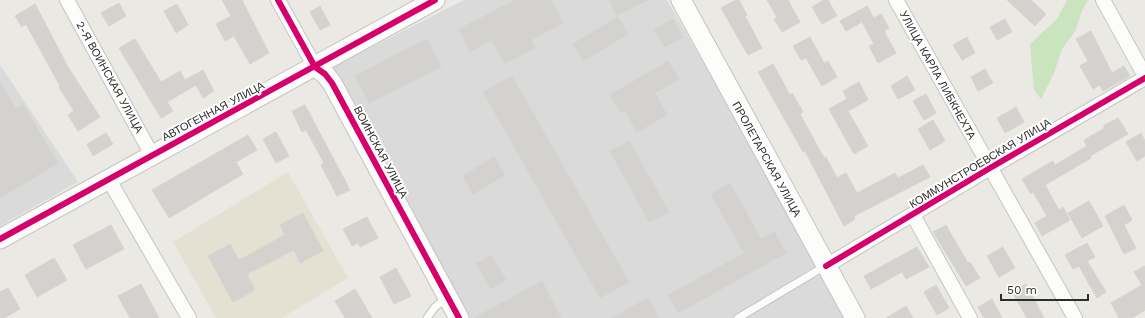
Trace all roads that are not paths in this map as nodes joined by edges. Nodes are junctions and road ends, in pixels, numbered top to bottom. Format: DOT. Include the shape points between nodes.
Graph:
graph roads {
  1 [pos="67,0"];
  2 [pos="278,0"];
  3 [pos="435,0"];
  4 [pos="681,0"];
  5 [pos="896,0"];
  6 [pos="1103,0"];
  7 [pos="315,67"];
  8 [pos="1145,77"];
  9 [pos="152,155"];
  10 [pos="990,168"];
  11 [pos="108,180"];
  12 [pos="913,215"];
  13 [pos="0,240"];
  14 [pos="826,266"];
  15 [pos="448,297"];
  16 [pos="188,318"];
  17 [pos="427,318"];
  18 [pos="459,318"];
  19 [pos="738,318"];
  20 [pos="855,318"];
  21 [pos="970,318"];
  22 [pos="1075,318"];
  1 -- 9 [label="street, 2-Я ВОИНСКАЯ УЛИЦА"];
  2 -- 7 [label="street, ВОИНСКАЯ УЛИЦА"];
  3 -- 7 [label="street, АВТОГЕННАЯ УЛИЦА"];
  4 -- 14 [label="street, ПРОЛЕТАРСКАЯ УЛИЦА"];
  5 -- 10 [label="street, УЛИЦА КАРЛА ЛИБКНЕХТА"];
  6 -- 8 [label="street"];
  7 -- 9 [label="street, АВТОГЕННАЯ УЛИЦА"];
  7 -- 15 [label="street, ВОИНСКАЯ УЛИЦА" via="332,83"];
  8 -- 10 [label="street, КОММУНСТРОЕВСКАЯ УЛИЦА"];
  9 -- 11 [label="street, АВТОГЕННАЯ УЛИЦА"];
  10 -- 12 [label="street, КОММУНСТРОЕВСКАЯ УЛИЦА"];
  10 -- 22 [label="street, УЛИЦА КАРЛА ЛИБКНЕХТА"];
  11 -- 13 [label="street, АВТОГЕННАЯ УЛИЦА"];
  11 -- 16 [label="street"];
  12 -- 14 [label="street, КОММУНСТРОЕВСКАЯ УЛИЦА"];
  12 -- 21 [label="street"];
  14 -- 19 [label="lane, КОММУНСТРОЕВСКАЯ УЛИЦА"];
  14 -- 20 [label="street, ПРОЛЕТАРСКАЯ УЛИЦА"];
  15 -- 17 [label="lane" via="435,307"];
  15 -- 18 [label="street, ВОИНСКАЯ УЛИЦА"];
}
